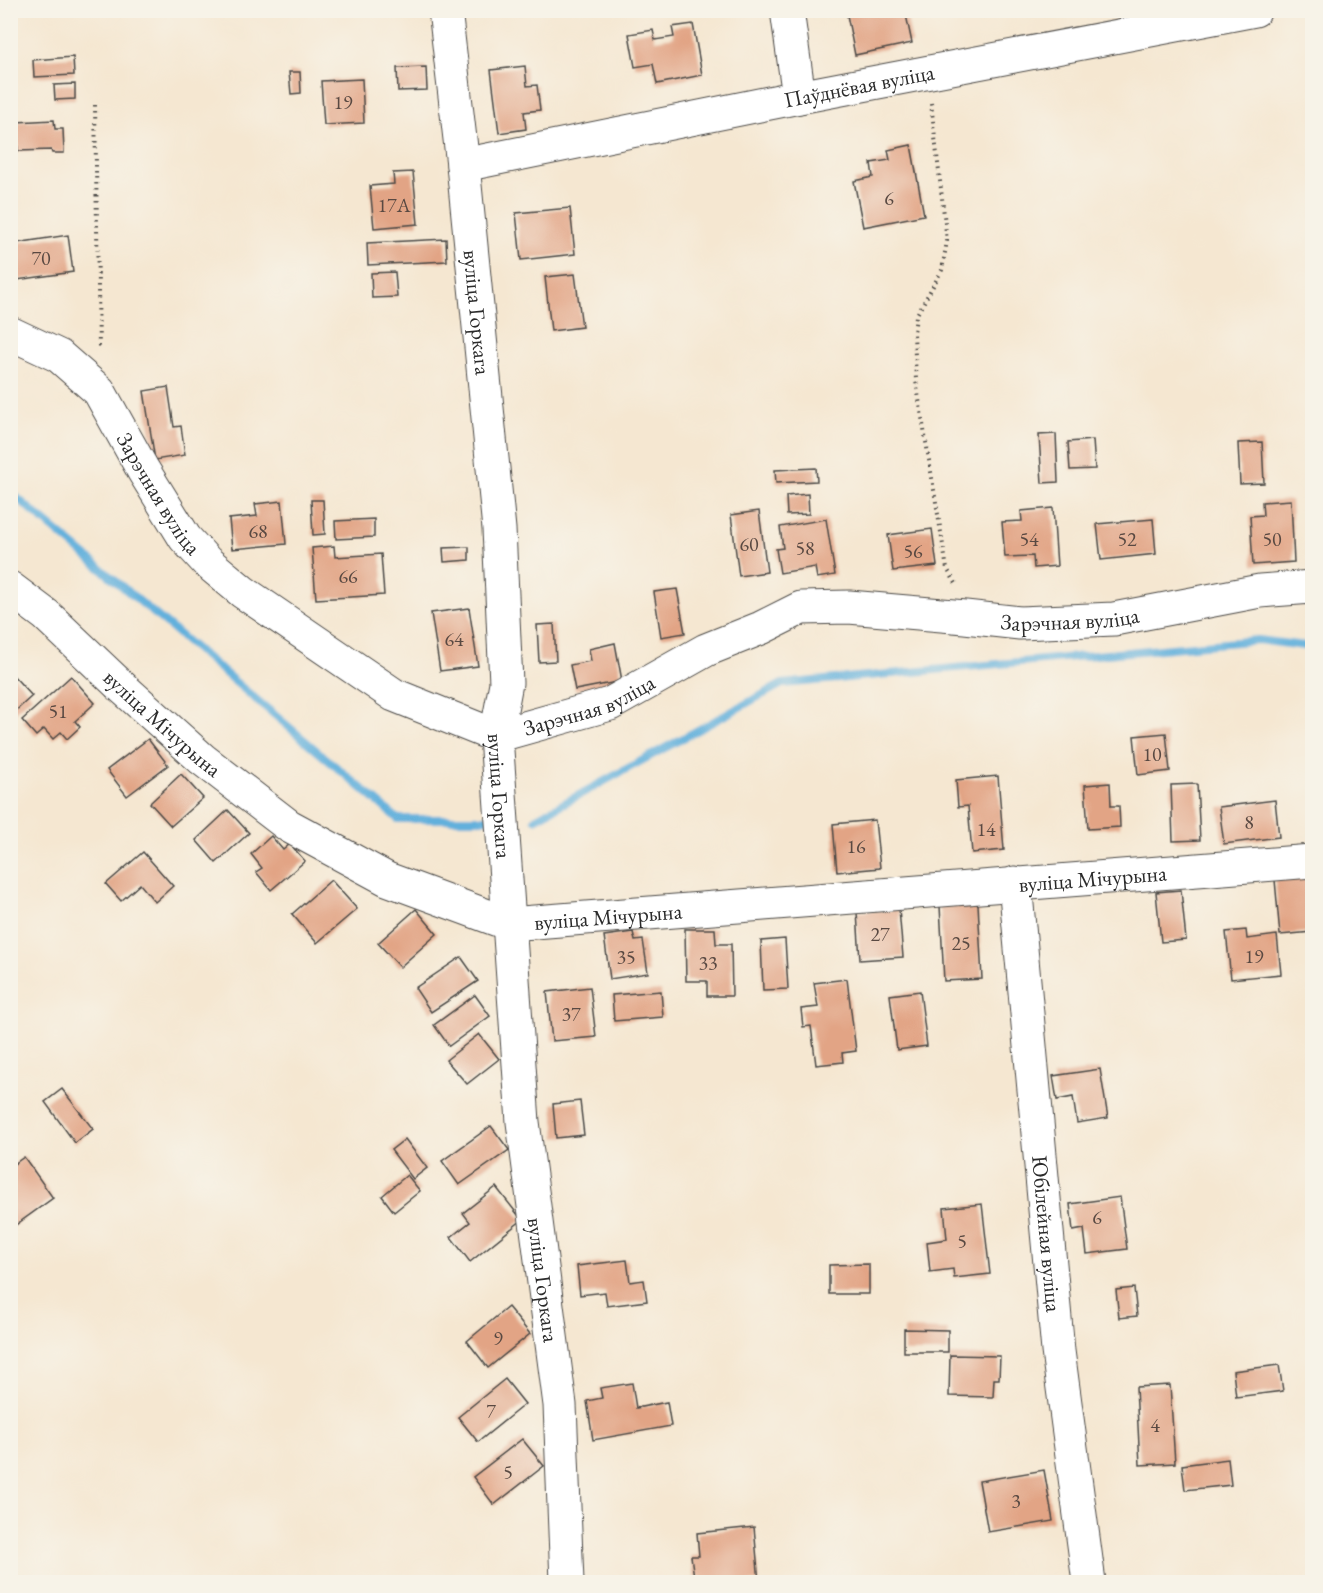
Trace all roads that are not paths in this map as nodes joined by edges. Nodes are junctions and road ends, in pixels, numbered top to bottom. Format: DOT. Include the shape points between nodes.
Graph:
graph roads {
  1 [pos="445,10"];
  2 [pos="787,10"];
  3 [pos="1249,11"];
  4 [pos="799,97"];
  5 [pos="464,165"];
  6 [pos="10,333"];
  7 [pos="1312,587"];
  8 [pos="10,588"];
  9 [pos="496,736"];
  10 [pos="1312,861"];
  11 [pos="1015,883"];
  12 [pos="510,924"];
  13 [pos="567,1582"];
  14 [pos="1089,1582"];
  1 -- 5 [label="street, вуліца Горкага"];
  2 -- 4 [label="street"];
  3 -- 4 [label="street, Паўднёвая вуліца"];
  4 -- 5 [label="street, Паўднёвая вуліца"];
  5 -- 9 [label="street, вуліца Горкага" via="499,529 506,683"];
  6 -- 9 [label="street, Зарэчная вуліца" via="59,356 99,391 185,538 243,592 394,695"];
  7 -- 9 [label="street, Зарэчная вуліца" via="1260,591 1114,619 1020,623 849,607 801,608 706,650 610,704"];
  8 -- 12 [label="street, вуліца Мічурына" via="46,615 202,759 289,826 387,879"];
  9 -- 12 [label="street, вуліца Горкага"];
  10 -- 11 [label="street, вуліца Мічурына"];
  11 -- 12 [label="street, вуліца Мічурына"];
  11 -- 14 [label="street, Юбілейная вуліца" via="1058,1351"];
  12 -- 13 [label="street, вуліца Горкага" via="523,1122 560,1405"];
}
